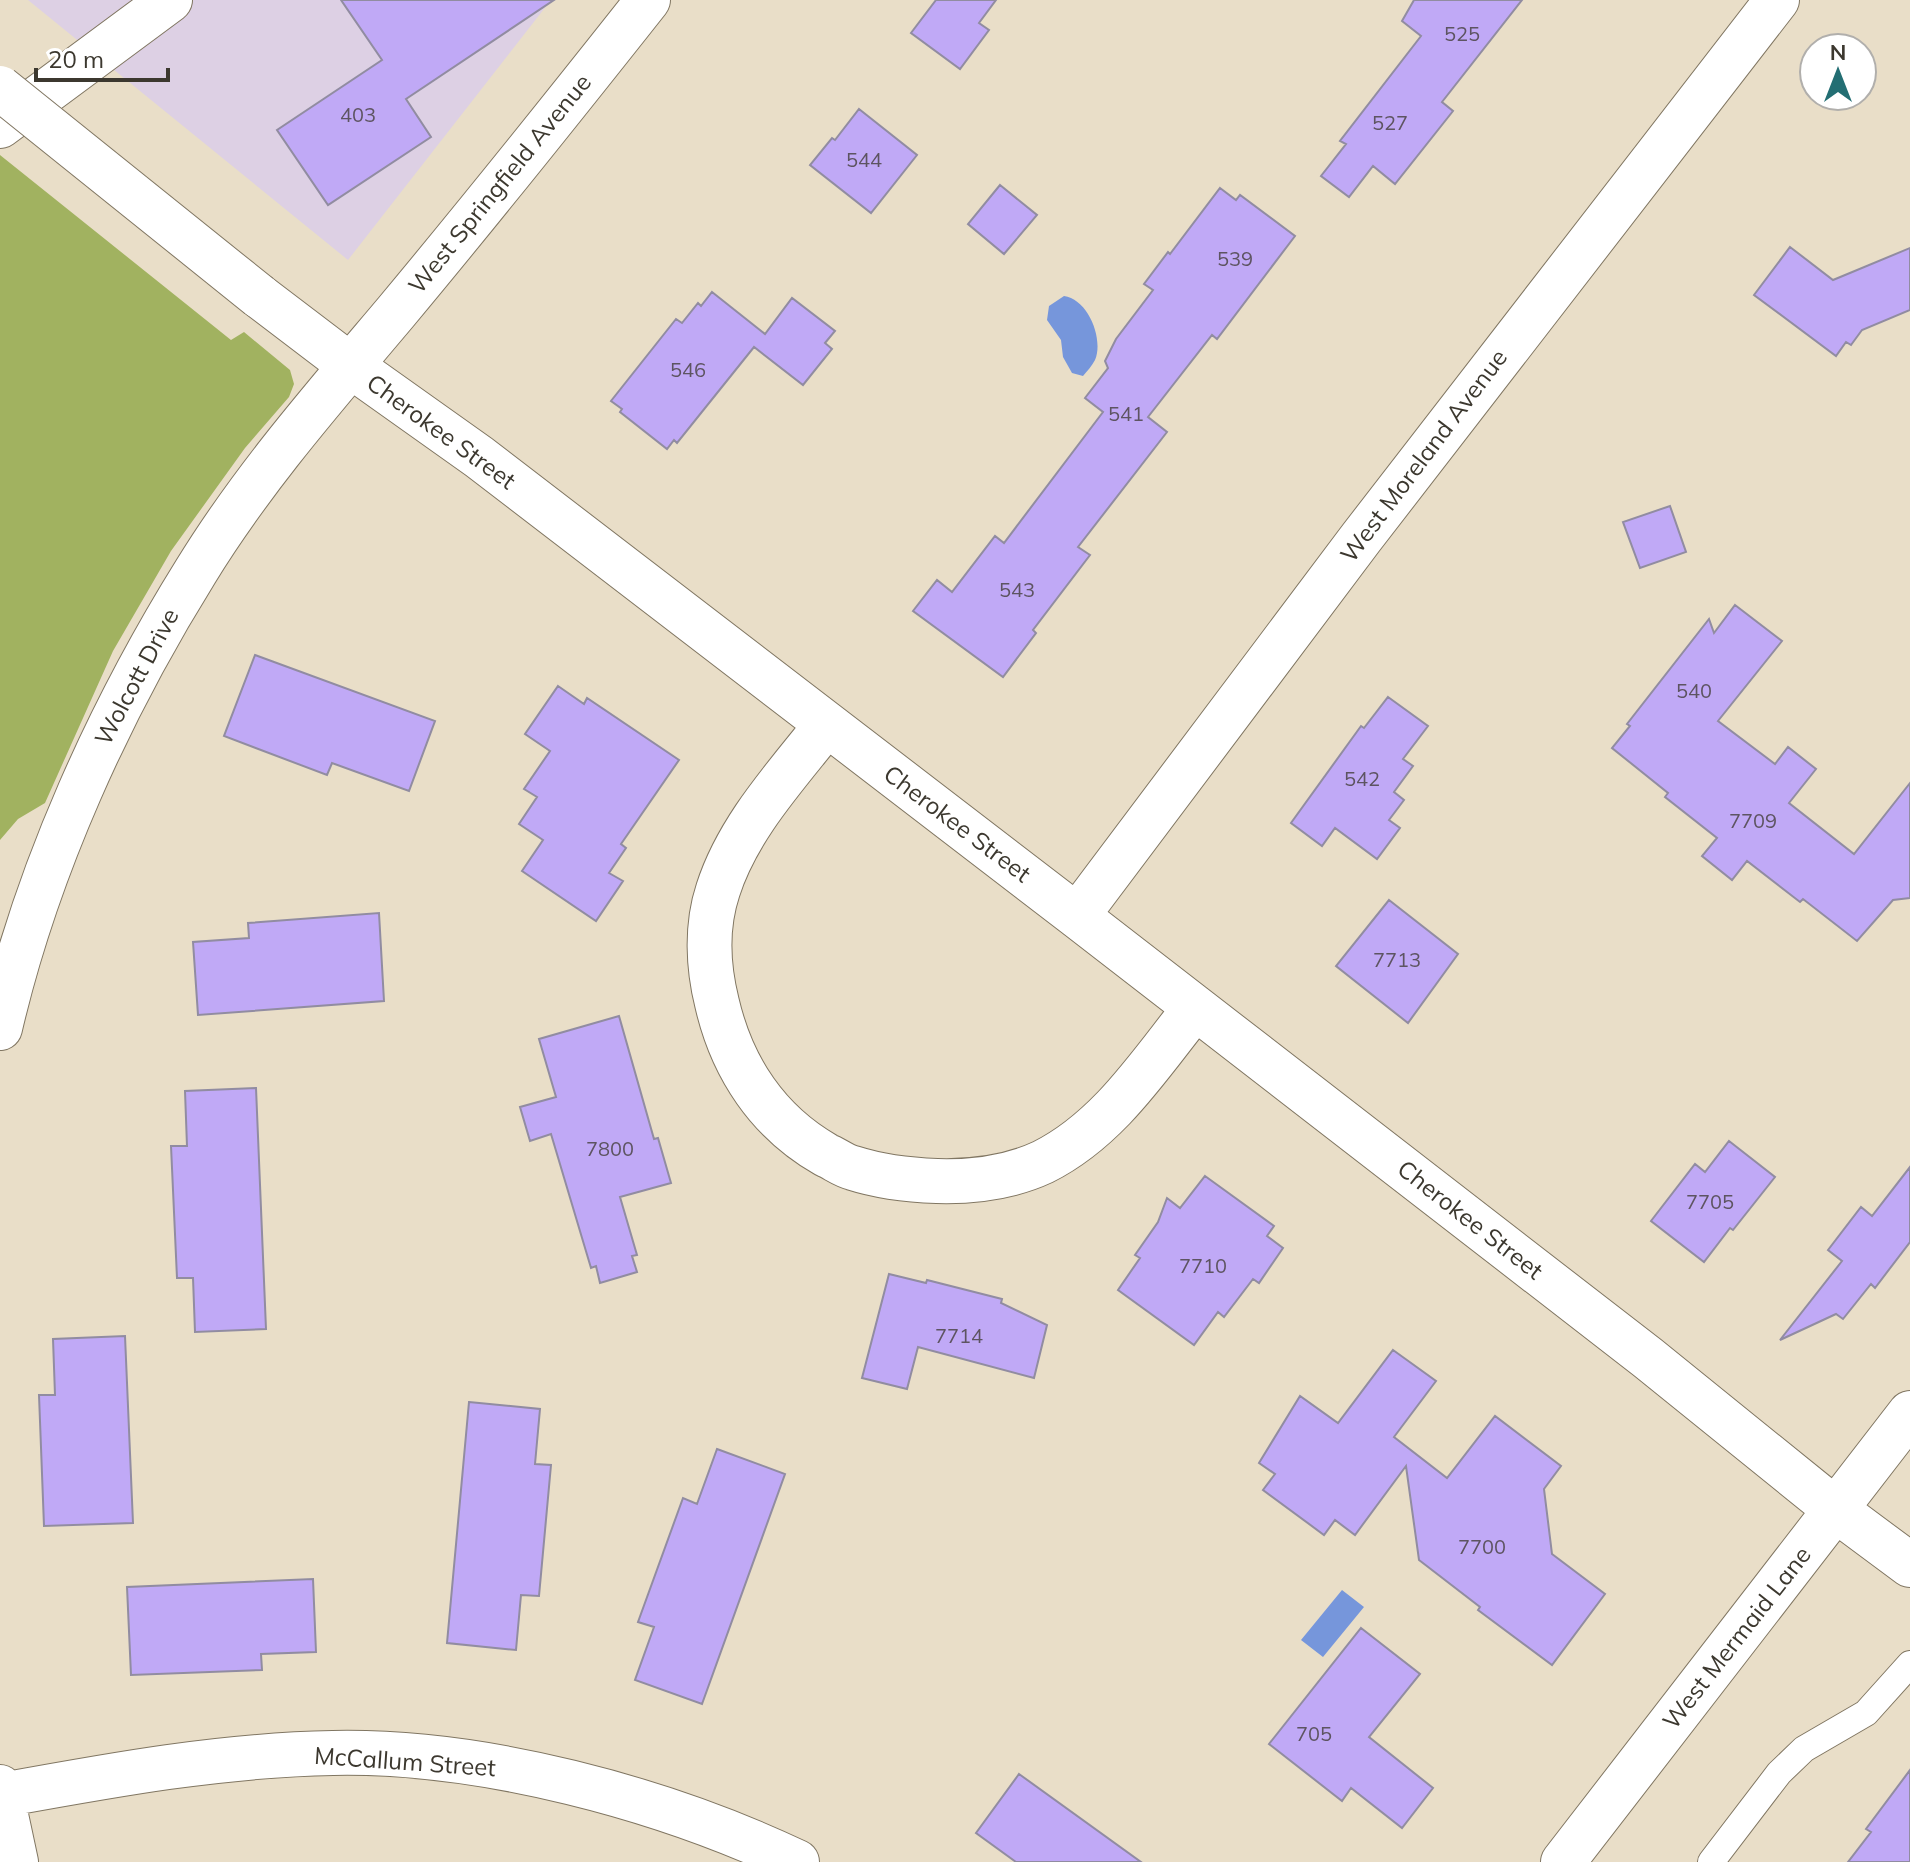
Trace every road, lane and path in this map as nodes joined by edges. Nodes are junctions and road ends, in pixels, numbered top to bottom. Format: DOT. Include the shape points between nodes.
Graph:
graph roads {
  1 [pos="170,0"];
  2 [pos="648,0"];
  3 [pos="1777,0"];
  4 [pos="0,88"];
  5 [pos="0,126"];
  6 [pos="351,366"];
  7 [pos="827,724"];
  8 [pos="1077,916"];
  9 [pos="1195,1008"];
  10 [pos="0,1028"];
  11 [pos="1910,1413"];
  12 [pos="1836,1510"];
  13 [pos="1910,1565"];
  14 [pos="1910,1664"];
  15 [pos="1,1791"];
  16 [pos="16,1862"];
  17 [pos="797,1862"];
  18 [pos="1563,1862"];
  19 [pos="1711,1862"];
  1 -- 5 [label="street"];
  2 -- 6 [label="street, West Springfield Avenue"];
  3 -- 8 [label="street, West Moreland Avenue"];
  4 -- 6 [label="street, Cherokee Street, bridge"];
  6 -- 7 [label="street, Cherokee Street" via="479,457"];
  6 -- 10 [label="street, Wolcott Drive" via="197,568 113,716 34,912"];
  7 -- 8 [label="street, Cherokee Street"];
  7 -- 9 [label="street" via="733,851 717,892 710,931 710,976 738,1065 765,1106 802,1141 851,1168 903,1180 998,1177 1042,1162 1119,1104"];
  8 -- 9 [label="street, Cherokee Street"];
  9 -- 12 [label="street, Cherokee Street" via="1636,1348"];
  11 -- 12 [label="street, West Mermaid Lane"];
  12 -- 13 [label="street, Cherokee Street"];
  12 -- 18 [label="street, West Mermaid Lane"];
  14 -- 19 [label="lane" via="1866,1713 1804,1749 1779,1773"];
  15 -- 16 [label="street"];
  15 -- 17 [label="street, McCallum Street" via="251,1757 336,1753 413,1758 484,1765 618,1796"];
}
